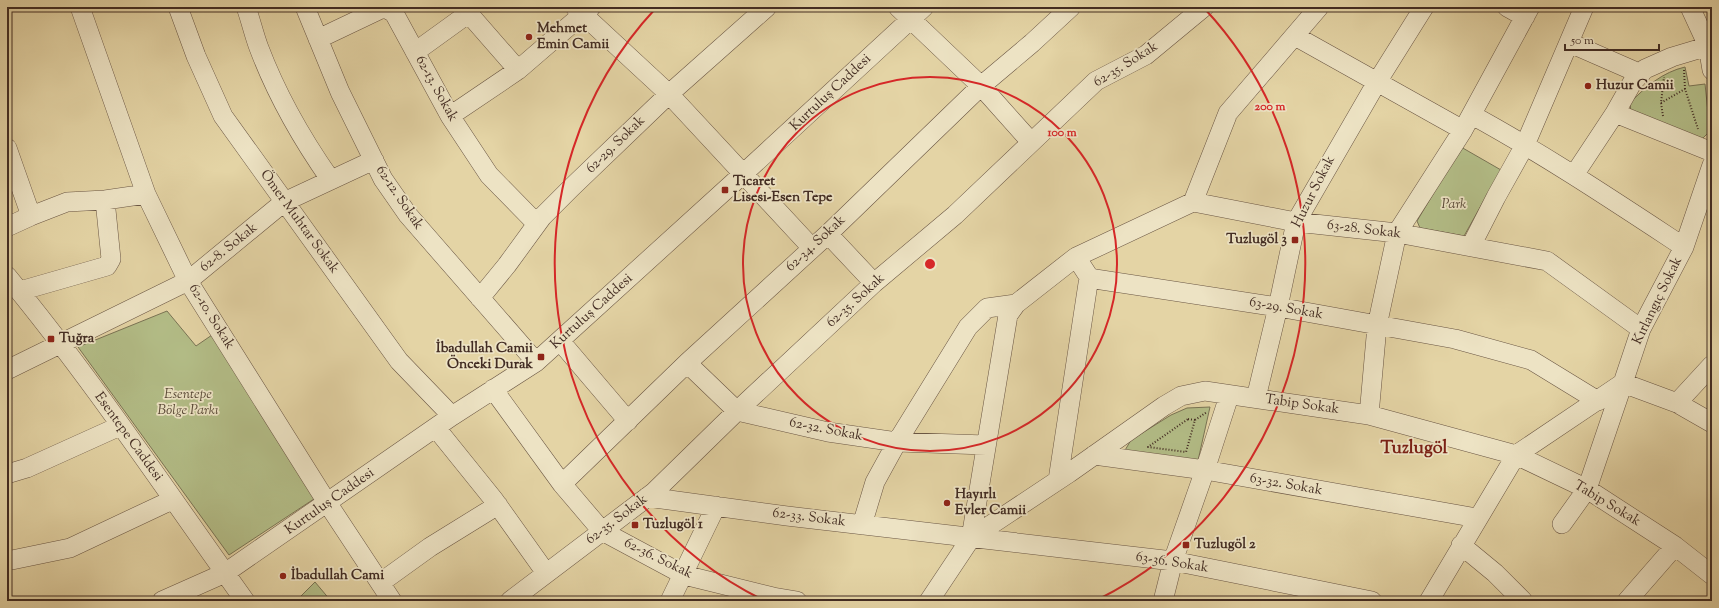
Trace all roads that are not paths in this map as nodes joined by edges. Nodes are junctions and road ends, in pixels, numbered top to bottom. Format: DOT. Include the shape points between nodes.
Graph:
graph roads {
  1 [pos="80,7"];
  2 [pos="178,7"];
  3 [pos="246,7"];
  4 [pos="305,7"];
  5 [pos="767,7"];
  6 [pos="1071,7"];
  7 [pos="1204,7"];
  8 [pos="1319,7"];
  9 [pos="1424,7"];
  10 [pos="1507,7"];
  11 [pos="1584,7"];
  12 [pos="1690,7"];
  13 [pos="583,9"];
  14 [pos="466,10"];
  15 [pos="911,11"];
  16 [pos="1528,12"];
  17 [pos="1295,36"];
  18 [pos="318,40"];
  19 [pos="1570,43"];
  20 [pos="1710,46"];
  21 [pos="415,52"];
  22 [pos="518,70"];
  23 [pos="1712,70"];
  24 [pos="1641,74"];
  25 [pos="1377,82"];
  26 [pos="981,86"];
  27 [pos="669,94"];
  28 [pos="1615,113"];
  29 [pos="450,116"];
  30 [pos="1467,123"];
  31 [pos="1031,142"];
  32 [pos="1525,145"];
  33 [pos="7,148"];
  34 [pos="1712,152"];
  35 [pos="374,160"];
  36 [pos="1712,165"];
  37 [pos="744,174"];
  38 [pos="1574,175"];
  39 [pos="330,179"];
  40 [pos="146,194"];
  41 [pos="105,200"];
  42 [pos="284,202"];
  43 [pos="1194,202"];
  44 [pos="30,216"];
  45 [pos="1296,222"];
  46 [pos="537,224"];
  47 [pos="7,227"];
  48 [pos="1397,233"];
  49 [pos="828,234"];
  50 [pos="1471,246"];
  51 [pos="1684,247"];
  52 [pos="812,248"];
  53 [pos="1076,257"];
  54 [pos="7,276"];
  55 [pos="1089,277"];
  56 [pos="188,281"];
  57 [pos="874,283"];
  58 [pos="20,291"];
  59 [pos="480,298"];
  60 [pos="1016,304"];
  61 [pos="1278,307"];
  62 [pos="1377,326"];
  63 [pos="1641,329"];
  64 [pos="560,341"];
  65 [pos="61,345"];
  66 [pos="536,362"];
  67 [pos="687,363"];
  68 [pos="1712,365"];
  69 [pos="7,370"];
  70 [pos="1623,383"];
  71 [pos="492,389"];
  72 [pos="1229,396"];
  73 [pos="1256,398"];
  74 [pos="1598,401"];
  75 [pos="1677,403"];
  76 [pos="737,411"];
  77 [pos="1370,415"];
  78 [pos="452,416"];
  79 [pos="628,422"];
  80 [pos="1712,423"];
  81 [pos="120,426"];
  82 [pos="436,428"];
  83 [pos="897,442"];
  84 [pos="986,445"];
  85 [pos="1094,455"];
  86 [pos="1516,455"];
  87 [pos="1205,470"];
  88 [pos="7,474"];
  89 [pos="1058,480"];
  90 [pos="562,484"];
  91 [pos="1587,489"];
  92 [pos="647,497"];
  93 [pos="172,500"];
  94 [pos="328,504"];
  95 [pos="498,505"];
  96 [pos="716,506"];
  97 [pos="1477,518"];
  98 [pos="1562,524"];
  99 [pos="862,525"];
  100 [pos="602,531"];
  101 [pos="971,538"];
  102 [pos="1461,545"];
  103 [pos="1675,546"];
  104 [pos="7,561"];
  105 [pos="1173,562"];
  106 [pos="225,573"];
  107 [pos="546,573"];
  108 [pos="684,575"];
  109 [pos="1712,576"];
  110 [pos="380,582"];
  111 [pos="162,601"];
  112 [pos="245,601"];
  113 [pos="392,601"];
  114 [pos="510,601"];
  115 [pos="670,601"];
  116 [pos="797,601"];
  117 [pos="929,601"];
  118 [pos="1163,601"];
  119 [pos="1372,601"];
  120 [pos="1429,601"];
  121 [pos="1523,601"];
  122 [pos="1627,601"];
  1 -- 40 [label="street, 62-10. Sokak"];
  2 -- 42 [label="street, Ömer Muhtar Sokak" via="196,56 223,116"];
  3 -- 39 [label="street" via="259,48 274,82 308,147"];
  4 -- 18 [label="street, 62-12. Sokak"];
  5 -- 27 [label="street, 62-29. Sokak"];
  6 -- 26 [label="street, 62-34. Sokak"];
  7 -- 31 [label="street, 62-35. Sokak" via="1146,55 1096,81"];
  8 -- 17 [label="street"];
  9 -- 25 [label="street, Huzur Sokak"];
  10 -- 16 [label="street"];
  11 -- 19 [label="street"];
  12 -- 20 [label="street"];
  13 -- 22 [label="street"];
  13 -- 27 [label="street"];
  14 -- 21 [label="street"];
  14 -- 22 [label="street"];
  15 -- 26 [label="street"];
  15 -- 37 [label="street, Kurtuluş Caddesi"];
  16 -- 30 [label="street"];
  17 -- 25 [label="street"];
  17 -- 43 [label="street" via="1228,113"];
  18 -- 21 [label="street, 62-13. Sokak" via="381,9 387,9 394,13"];
  18 -- 35 [label="street, 62-12. Sokak" via="340,92"];
  19 -- 24 [label="street"];
  19 -- 32 [label="street"];
  20 -- 23 [label="street"];
  20 -- 24 [label="street" via="1675,57 1646,69"];
  21 -- 29 [label="street, 62-13. Sokak"];
  22 -- 29 [label="street"];
  24 -- 28 [label="street" via="1632,83"];
  25 -- 30 [label="street"];
  25 -- 45 [label="street, Huzur Sokak"];
  26 -- 31 [label="street"];
  26 -- 49 [label="street, 62-34. Sokak"];
  27 -- 37 [label="street"];
  27 -- 46 [label="street, 62-29. Sokak"];
  28 -- 34 [label="street"];
  28 -- 38 [label="street"];
  29 -- 46 [label="street, 62-13. Sokak" via="490,175"];
  30 -- 32 [label="street"];
  30 -- 48 [label="street"];
  31 -- 57 [label="street, 62-35. Sokak" via="955,215"];
  32 -- 38 [label="street"];
  32 -- 50 [label="street"];
  33 -- 44 [label="street"];
  35 -- 39 [label="street, 62-8. Sokak"];
  35 -- 59 [label="street, 62-12. Sokak" via="383,179 408,215"];
  36 -- 51 [label="street, Kırlangıç Sokak"];
  37 -- 52 [label="street"];
  37 -- 64 [label="street, Kurtuluş Caddesi"];
  38 -- 51 [label="street"];
  39 -- 42 [label="street, 62-8. Sokak"];
  40 -- 41 [label="street"];
  40 -- 56 [label="street, 62-10. Sokak"];
  41 -- 44 [label="street" via="67,202"];
  41 -- 58 [label="street" via="111,259 107,266"];
  42 -- 56 [label="street, 62-8. Sokak"];
  42 -- 78 [label="street, Ömer Muhtar Sokak" via="399,361"];
  43 -- 45 [label="street, 63-28. Sokak"];
  43 -- 53 [label="street"];
  44 -- 47 [label="street"];
  45 -- 48 [label="street, 63-28. Sokak"];
  45 -- 61 [label="street, Huzur Sokak"];
  46 -- 59 [label="street, 62-29. Sokak"];
  48 -- 50 [label="street, 63-28. Sokak"];
  48 -- 62 [label="street"];
  49 -- 52 [label="street, 62-34. Sokak"];
  49 -- 57 [label="street"];
  50 -- 63 [label="street, 63-28. Sokak" via="1547,261"];
  51 -- 63 [label="street, Kırlangıç Sokak"];
  52 -- 67 [label="street, 62-34. Sokak"];
  53 -- 55 [label="street"];
  53 -- 60 [label="street"];
  54 -- 58 [label="street, Esentepe Caddesi"];
  55 -- 61 [label="street, 63-29. Sokak"];
  55 -- 89 [label="street"];
  56 -- 65 [label="street, 62-8. Sokak"];
  56 -- 94 [label="street, 62-10. Sokak"];
  57 -- 76 [label="street, 62-35. Sokak"];
  58 -- 65 [label="street, Esentepe Caddesi"];
  59 -- 66 [label="street, 62-12. Sokak"];
  60 -- 83 [label="street" via="987,308 968,326"];
  60 -- 84 [label="street" via="1008,315"];
  61 -- 62 [label="street, 63-29. Sokak"];
  61 -- 73 [label="street, Huzur Sokak"];
  62 -- 74 [label="street, 63-29. Sokak" via="1455,339 1531,360"];
  62 -- 77 [label="street"];
  63 -- 70 [label="street, Kırlangıç Sokak"];
  64 -- 66 [label="street, Kurtuluş Caddesi"];
  64 -- 79 [label="street"];
  65 -- 69 [label="street, 62-8. Sokak"];
  65 -- 81 [label="street, Esentepe Caddesi"];
  66 -- 71 [label="street, Kurtuluş Caddesi"];
  67 -- 76 [label="street"];
  67 -- 79 [label="street, 62-34. Sokak"];
  68 -- 75 [label="street"];
  70 -- 74 [label="street"];
  70 -- 75 [label="street"];
  70 -- 91 [label="street, Kırlangıç Sokak"];
  71 -- 78 [label="street, Kurtuluş Caddesi"];
  71 -- 90 [label="street, 62-36. Sokak"];
  72 -- 73 [label="street, Tabip Sokak"];
  72 -- 85 [label="street, Tabip Sokak" via="1205,391 1181,396"];
  72 -- 87 [label="street"];
  73 -- 77 [label="street, Tabip Sokak"];
  74 -- 86 [label="street"];
  75 -- 80 [label="street"];
  76 -- 83 [label="street, 62-32. Sokak" via="828,432"];
  76 -- 92 [label="street, 62-35. Sokak"];
  77 -- 86 [label="street, Tabip Sokak"];
  78 -- 82 [label="street, Kurtuluş Caddesi"];
  79 -- 90 [label="street, 62-34. Sokak"];
  81 -- 88 [label="street" via="28,468"];
  81 -- 93 [label="street, Esentepe Caddesi"];
  82 -- 94 [label="street, Kurtuluş Caddesi"];
  82 -- 95 [label="street"];
  83 -- 84 [label="street, 62-32. Sokak"];
  83 -- 99 [label="street" via="876,482"];
  84 -- 101 [label="street"];
  85 -- 87 [label="street, 63-32. Sokak"];
  85 -- 89 [label="street, Tabip Sokak"];
  86 -- 91 [label="street, Tabip Sokak"];
  86 -- 97 [label="street"];
  87 -- 97 [label="street, 63-32. Sokak"];
  87 -- 105 [label="street"];
  89 -- 101 [label="street, Tabip Sokak"];
  90 -- 100 [label="street, 62-36. Sokak"];
  91 -- 98 [label="street, Kırlangıç Sokak"];
  91 -- 103 [label="street, Tabip Sokak"];
  92 -- 96 [label="street, 62-33. Sokak"];
  92 -- 100 [label="street, 62-35. Sokak"];
  93 -- 104 [label="street" via="70,548"];
  93 -- 106 [label="street, Esentepe Caddesi"];
  94 -- 106 [label="street, Kurtuluş Caddesi"];
  94 -- 110 [label="street, 62-10. Sokak"];
  95 -- 107 [label="street"];
  95 -- 110 [label="street"];
  96 -- 99 [label="street, 62-33. Sokak"];
  96 -- 108 [label="street"];
  97 -- 102 [label="street"];
  99 -- 101 [label="street, 62-33. Sokak"];
  100 -- 107 [label="street, 62-35. Sokak"];
  100 -- 108 [label="street, 62-36. Sokak"];
  101 -- 105 [label="street, 63-36. Sokak"];
  101 -- 117 [label="street, Tabip Sokak"];
  102 -- 120 [label="street"];
  102 -- 121 [label="street" via="1495,573"];
  103 -- 109 [label="street, Tabip Sokak"];
  103 -- 122 [label="street"];
  105 -- 118 [label="street"];
  105 -- 119 [label="street, 63-36. Sokak"];
  106 -- 111 [label="street, Kurtuluş Caddesi"];
  106 -- 112 [label="street, Esentepe Caddesi"];
  107 -- 114 [label="street, 62-35. Sokak"];
  108 -- 115 [label="street"];
  108 -- 116 [label="street, 62-36. Sokak"];
  110 -- 113 [label="street, 62-10. Sokak"];
}
